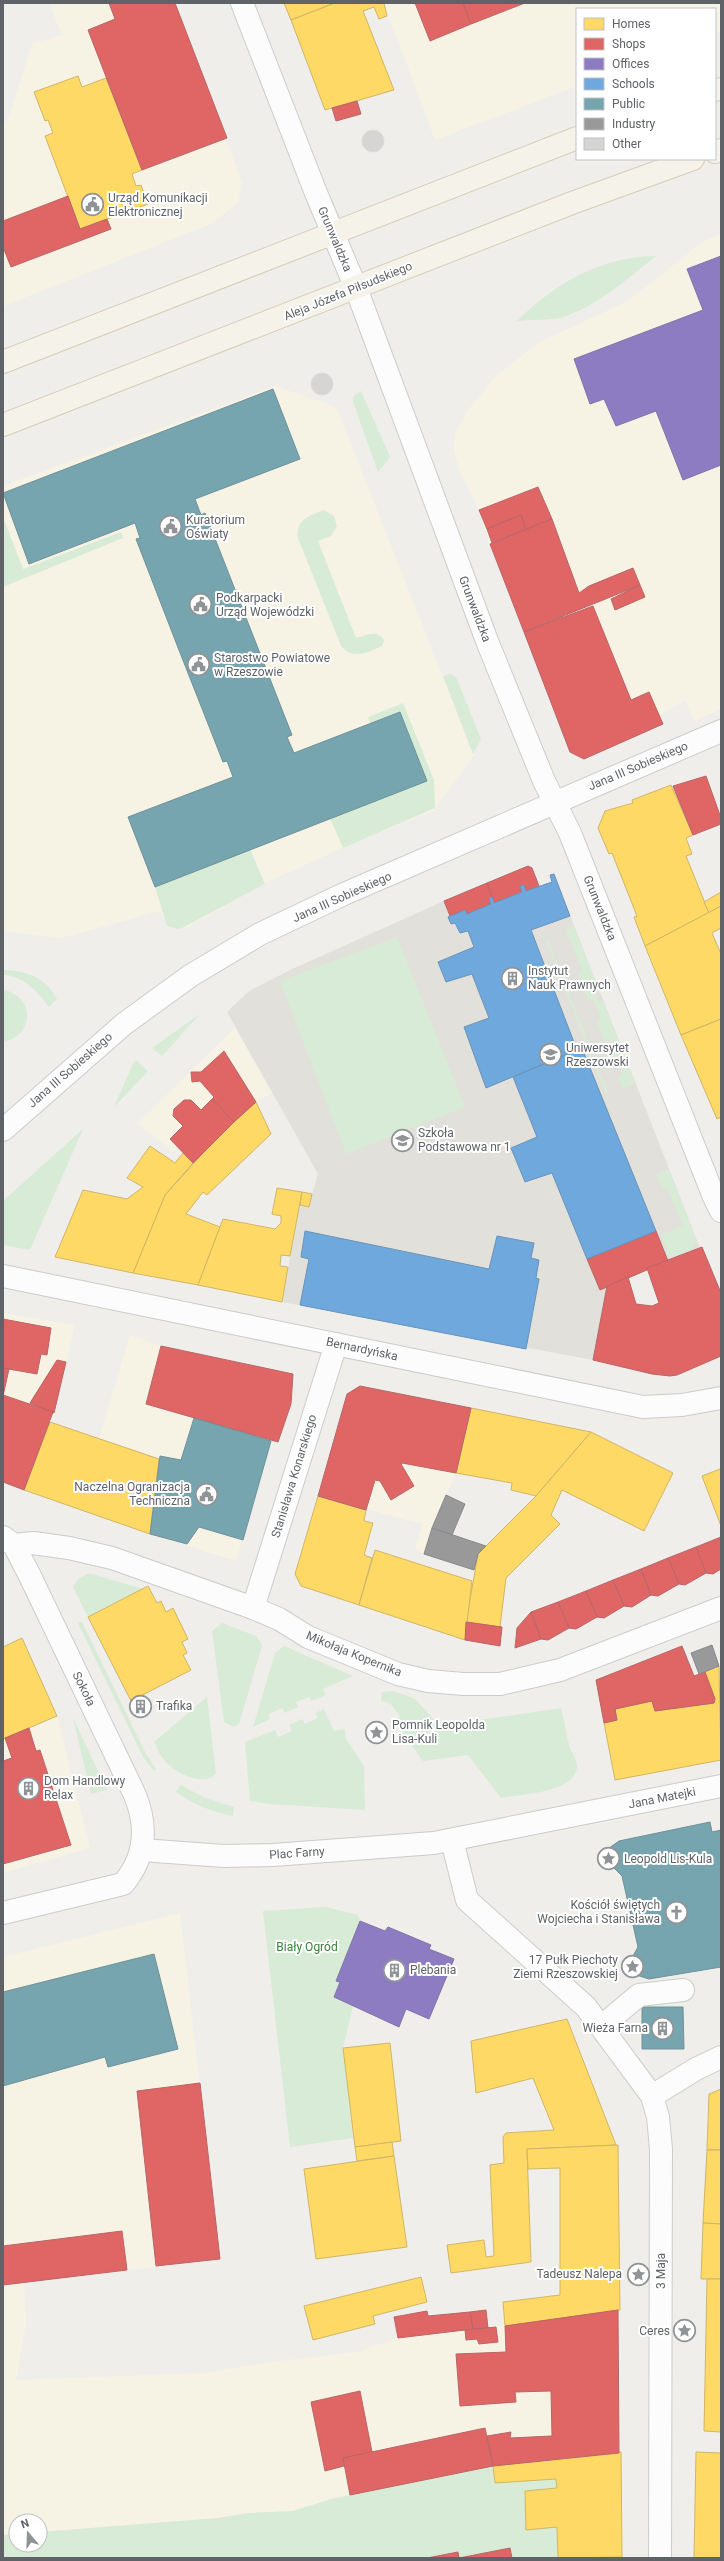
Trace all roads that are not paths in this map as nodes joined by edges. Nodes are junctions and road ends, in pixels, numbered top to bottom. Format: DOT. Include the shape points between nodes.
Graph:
graph roads {
  1 [pos="242,3"];
  2 [pos="576,138"];
  3 [pos="691,160"];
  4 [pos="334,234"];
  5 [pos="356,288"];
  6 [pos="3,362"];
  7 [pos="3,425"];
  8 [pos="721,731"];
  9 [pos="556,802"];
  10 [pos="3,1130"];
  11 [pos="721,1210"];
  12 [pos="3,1276"];
  13 [pos="336,1344"];
  14 [pos="721,1398"];
  15 [pos="9,1541"];
  16 [pos="253,1608"];
  17 [pos="721,1608"];
  18 [pos="721,1786"];
  19 [pos="603,1810"];
  20 [pos="452,1840"];
  21 [pos="142,1850"];
  22 [pos="3,1913"];
  23 [pos="683,1990"];
  24 [pos="602,2026"];
  25 [pos="721,2057"];
  26 [pos="652,2096"];
  27 [pos="660,2558"];
  1 -- 4 [label="street, Grunwaldzka"];
  2 -- 4 [label="main road"];
  3 -- 5 [label="main road, Aleja Józefa Piłsudskiego" via="572,203"];
  4 -- 5 [label="street, Grunwaldzka"];
  4 -- 6 [label="main road"];
  5 -- 7 [label="main road, Aleja Józefa Piłsudskiego"];
  5 -- 9 [label="street, Grunwaldzka" via="487,641 544,781"];
  8 -- 9 [label="street, Jana III Sobieskiego"];
  9 -- 10 [label="street, Jana III Sobieskiego" via="344,894 260,934 207,965 124,1024"];
  9 -- 11 [label="street, Grunwaldzka"];
  12 -- 13 [label="street, Bernardyńska"];
  13 -- 14 [label="street, Bernardyńska" via="643,1407 682,1405"];
  13 -- 16 [label="street, Stanisława Konarskiego"];
  15 -- 16 [label="street, Mikołaja Kopernika" via="70,1548 112,1558"];
  15 -- 21 [label="street, Sokoła" via="141,1809"];
  16 -- 17 [label="street, Mikołaja Kopernika" via="279,1619 308,1637 398,1674 428,1681 463,1684 500,1684 560,1670"];
  18 -- 19 [label="street, Jana Matejki"];
  19 -- 20 [label="street, Plac Farny"];
  20 -- 21 [label="street, Plac Farny" via="267,1855 224,1856"];
  20 -- 24 [label="street, 3 Maja" via="467,1900 586,2007"];
  21 -- 22 [label="street" via="135,1870 123,1884"];
  23 -- 24 [label="street" via="639,1995"];
  24 -- 26 [label="street, 3 Maja"];
  25 -- 26 [label="street"];
  26 -- 27 [label="street, 3 Maja" via="658,2116 661,2149"];
}
